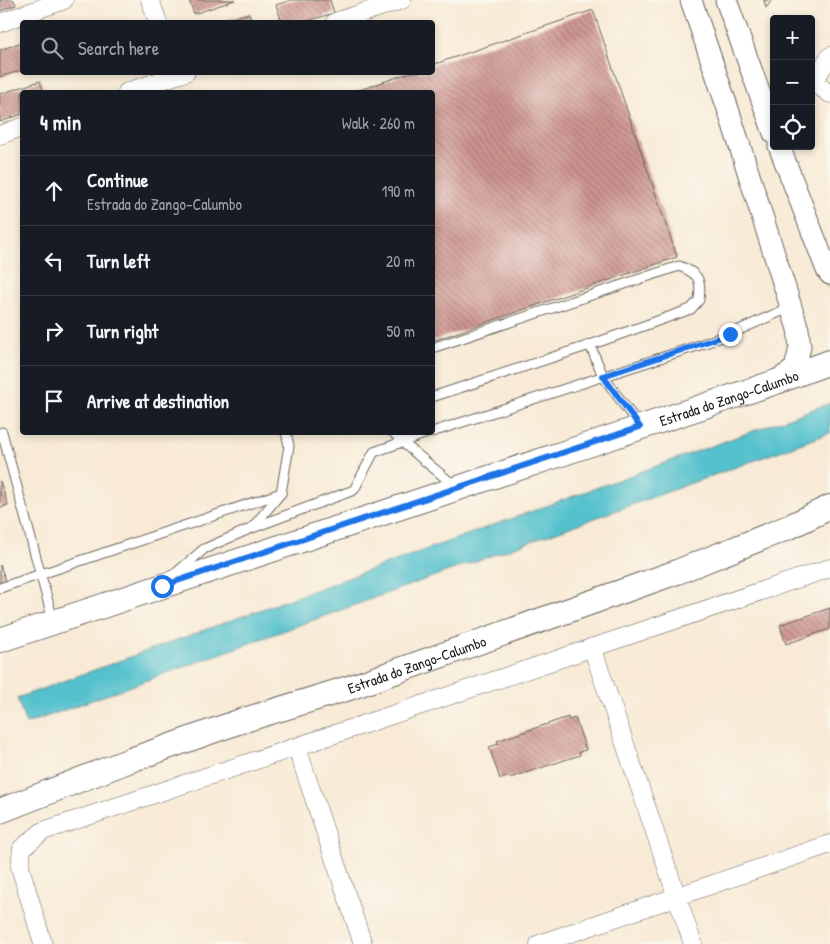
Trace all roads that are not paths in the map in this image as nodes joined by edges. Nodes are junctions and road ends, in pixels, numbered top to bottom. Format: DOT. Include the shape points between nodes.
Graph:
graph roads {
  1 [pos="64,0"];
  2 [pos="150,0"];
  3 [pos="402,0"];
  4 [pos="691,0"];
  5 [pos="726,0"];
  6 [pos="157,20"];
  7 [pos="341,20"];
  8 [pos="0,23"];
  9 [pos="830,56"];
  10 [pos="176,75"];
  11 [pos="815,78"];
  12 [pos="815,85"];
  13 [pos="133,90"];
  14 [pos="830,94"];
  15 [pos="770,122"];
  16 [pos="20,129"];
  17 [pos="0,135"];
  18 [pos="781,150"];
  19 [pos="830,274"];
  20 [pos="792,307"];
  21 [pos="590,346"];
  22 [pos="435,347"];
  23 [pos="830,362"];
  24 [pos="603,376"];
  25 [pos="776,382"];
  26 [pos="435,395"];
  27 [pos="640,427"];
  28 [pos="435,431"];
  29 [pos="2,432"];
  30 [pos="287,435"];
  31 [pos="396,435"];
  32 [pos="422,435"];
  33 [pos="402,442"];
  34 [pos="458,488"];
  35 [pos="281,493"];
  36 [pos="830,507"];
  37 [pos="252,528"];
  38 [pos="830,568"];
  39 [pos="41,574"];
  40 [pos="162,586"];
  41 [pos="0,588"];
  42 [pos="53,622"];
  43 [pos="0,640"];
  44 [pos="592,647"];
  45 [pos="297,748"];
  46 [pos="0,811"];
  47 [pos="830,844"];
  48 [pos="677,897"];
  49 [pos="43,944"];
  50 [pos="363,944"];
  51 [pos="539,944"];
  52 [pos="693,944"];
  1 -- 8 [label="street"];
  2 -- 6 [label="street"];
  3 -- 7 [label="street"];
  4 -- 20 [label="street"];
  5 -- 15 [label="street"];
  9 -- 11 [label="street"];
  10 -- 13 [label="street"];
  12 -- 14 [label="street"];
  16 -- 17 [label="street"];
  18 -- 19 [label="street"];
  20 -- 24 [label="lane" via="715,339"];
  20 -- 25 [label="street" via="800,347 795,369"];
  21 -- 22 [label="lane" via="691,309 699,300 696,275 679,266"];
  21 -- 24 [label="lane"];
  21 -- 26 [label="lane"];
  23 -- 25 [label="main road, Estrada do Zango-Calumbo"];
  24 -- 27 [label="lane"];
  24 -- 28 [label="lane"];
  25 -- 27 [label="main road, Estrada do Zango-Calumbo"];
  27 -- 34 [label="main road, Estrada do Zango-Calumbo"];
  29 -- 39 [label="lane"];
  30 -- 35 [label="lane" via="289,446"];
  31 -- 33 [label="lane"];
  32 -- 33 [label="lane"];
  33 -- 34 [label="lane"];
  33 -- 37 [label="lane" via="374,452 354,490"];
  34 -- 40 [label="main road, Estrada do Zango-Calumbo"];
  35 -- 37 [label="lane"];
  35 -- 39 [label="lane"];
  36 -- 46 [label="main road, Estrada do Zango-Calumbo" via="677,572 349,688 219,729"];
  37 -- 40 [label="lane" via="204,549"];
  38 -- 44 [label="street"];
  39 -- 41 [label="lane"];
  39 -- 42 [label="lane"];
  40 -- 42 [label="main road, Estrada do Zango-Calumbo"];
  42 -- 43 [label="main road, Estrada do Zango-Calumbo"];
  44 -- 45 [label="street"];
  44 -- 48 [label="street"];
  45 -- 49 [label="street" via="43,831 22,848 20,867"];
  45 -- 50 [label="street"];
  47 -- 48 [label="street"];
  48 -- 51 [label="street"];
  48 -- 52 [label="street"];
}
